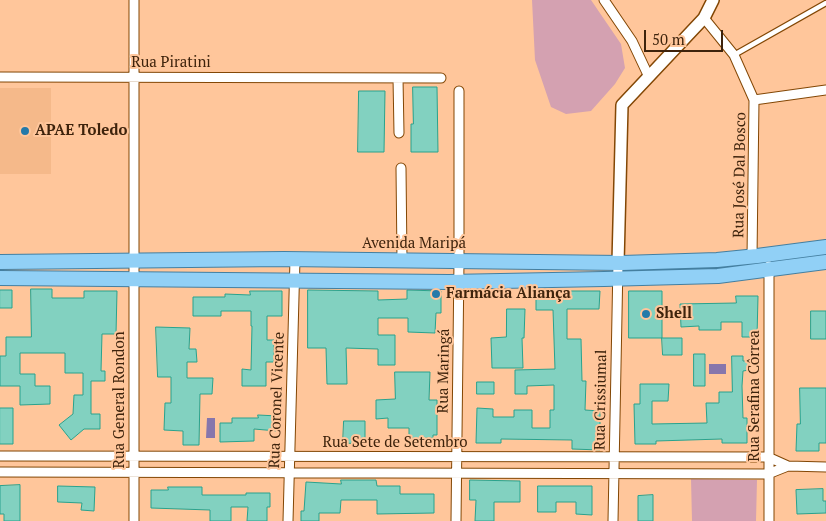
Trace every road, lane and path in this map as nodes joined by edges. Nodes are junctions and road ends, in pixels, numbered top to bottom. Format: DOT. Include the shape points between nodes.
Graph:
graph roads {
  1 [pos="134,0"];
  2 [pos="604,0"];
  3 [pos="713,0"];
  4 [pos="826,2"];
  5 [pos="704,18"];
  6 [pos="734,55"];
  7 [pos="0,77"];
  8 [pos="134,77"];
  9 [pos="649,77"];
  10 [pos="398,78"];
  11 [pos="440,78"];
  12 [pos="826,90"];
  13 [pos="460,91"];
  14 [pos="754,100"];
  15 [pos="399,133"];
  16 [pos="401,168"];
  17 [pos="826,247"];
  18 [pos="776,254"];
  19 [pos="752,256"];
  20 [pos="295,259"];
  21 [pos="133,260"];
  22 [pos="402,260"];
  23 [pos="459,261"];
  24 [pos="0,262"];
  25 [pos="826,262"];
  26 [pos="618,263"];
  27 [pos="775,269"];
  28 [pos="752,272"];
  29 [pos="0,278"];
  30 [pos="133,279"];
  31 [pos="617,279"];
  32 [pos="294,280"];
  33 [pos="459,282"];
  34 [pos="0,456"];
  35 [pos="134,456"];
  36 [pos="289,456"];
  37 [pos="456,457"];
  38 [pos="614,457"];
  39 [pos="768,457"];
  40 [pos="788,466"];
  41 [pos="826,467"];
  42 [pos="0,472"];
  43 [pos="134,472"];
  44 [pos="289,473"];
  45 [pos="456,474"];
  46 [pos="614,474"];
  47 [pos="768,474"];
  48 [pos="134,521"];
  49 [pos="288,521"];
  50 [pos="456,521"];
  51 [pos="613,521"];
  52 [pos="768,521"];
  1 -- 8 [label="street"];
  2 -- 9 [label="street" via="632,41"];
  3 -- 5 [label="street"];
  4 -- 6 [label="lane"];
  5 -- 6 [label="street, Rua José Dal Bosco"];
  5 -- 9 [label="street"];
  6 -- 14 [label="street, Rua José Dal Bosco"];
  7 -- 8 [label="street, Rua Piratini"];
  8 -- 10 [label="street, Rua Piratini"];
  8 -- 21 [label="street"];
  9 -- 26 [label="street" via="622,105"];
  10 -- 11 [label="street, Rua Piratini"];
  10 -- 15 [label="street"];
  12 -- 14 [label="street"];
  13 -- 23 [label="street"];
  14 -- 19 [label="street, Rua José Dal Bosco"];
  16 -- 22 [label="street"];
  17 -- 18 [label="main road, Avenida Maripá"];
  18 -- 19 [label="main road, Avenida Maripá"];
  18 -- 27 [label="main road"];
  19 -- 26 [label="main road, Avenida Maripá"];
  19 -- 28 [label="main road" via="756,267"];
  20 -- 21 [label="main road, Avenida Maripá"];
  20 -- 22 [label="main road, Avenida Maripá"];
  20 -- 32 [label="main road" via="299,275"];
  20 -- 32 [label="main road" via="289,269 289,276"];
  21 -- 24 [label="main road, Avenida Maripá"];
  21 -- 30 [label="street, Rua General Rondon"];
  22 -- 23 [label="main road, Avenida Maripá"];
  23 -- 26 [label="main road, Avenida Maripá"];
  23 -- 33 [label="main road" via="465,270 465,278"];
  25 -- 27 [label="main road"];
  26 -- 31 [label="main road" via="626,268"];
  26 -- 31 [label="main road" via="609,268 609,274"];
  27 -- 28 [label="main road"];
  27 -- 39 [label="street, Rua Serafina Côrrea"];
  28 -- 31 [label="main road"];
  29 -- 30 [label="main road"];
  30 -- 32 [label="main road"];
  30 -- 35 [label="street, Rua General Rondon"];
  31 -- 33 [label="main road"];
  31 -- 38 [label="street, Rua Crissiumal"];
  32 -- 33 [label="main road"];
  32 -- 36 [label="street, Rua Coronel Vicente"];
  33 -- 37 [label="street, Rua Maringá"];
  34 -- 35 [label="street, Rua Sete de Setembro"];
  35 -- 36 [label="street, Rua Sete de Setembro"];
  35 -- 43 [label="street, Rua General Rondon"];
  36 -- 37 [label="street, Rua Sete de Setembro"];
  36 -- 44 [label="street, Rua Coronel Vicente"];
  37 -- 38 [label="street, Rua Sete de Setembro"];
  37 -- 45 [label="street, Rua Maringá"];
  38 -- 39 [label="street, Rua Sete de Setembro"];
  38 -- 46 [label="street, Rua Crissiumal"];
  39 -- 40 [label="street, Rua Sete de Setembro"];
  39 -- 47 [label="street, Rua Serafina Côrrea"];
  40 -- 41 [label="street, Rua Sete de Setembro"];
  40 -- 47 [label="street, Rua Sete de Setembro"];
  42 -- 43 [label="street, Rua Sete de Setembro"];
  43 -- 44 [label="street, Rua Sete de Setembro"];
  43 -- 48 [label="street, Rua General Rondon"];
  44 -- 45 [label="street, Rua Sete de Setembro"];
  44 -- 49 [label="street, Rua Coronel Vicente"];
  45 -- 46 [label="street, Rua Sete de Setembro"];
  45 -- 50 [label="street, Rua Maringá"];
  46 -- 47 [label="street, Rua Sete de Setembro"];
  46 -- 51 [label="street, Rua Crissiumal"];
  47 -- 52 [label="street, Rua Serafina Côrrea"];
}
